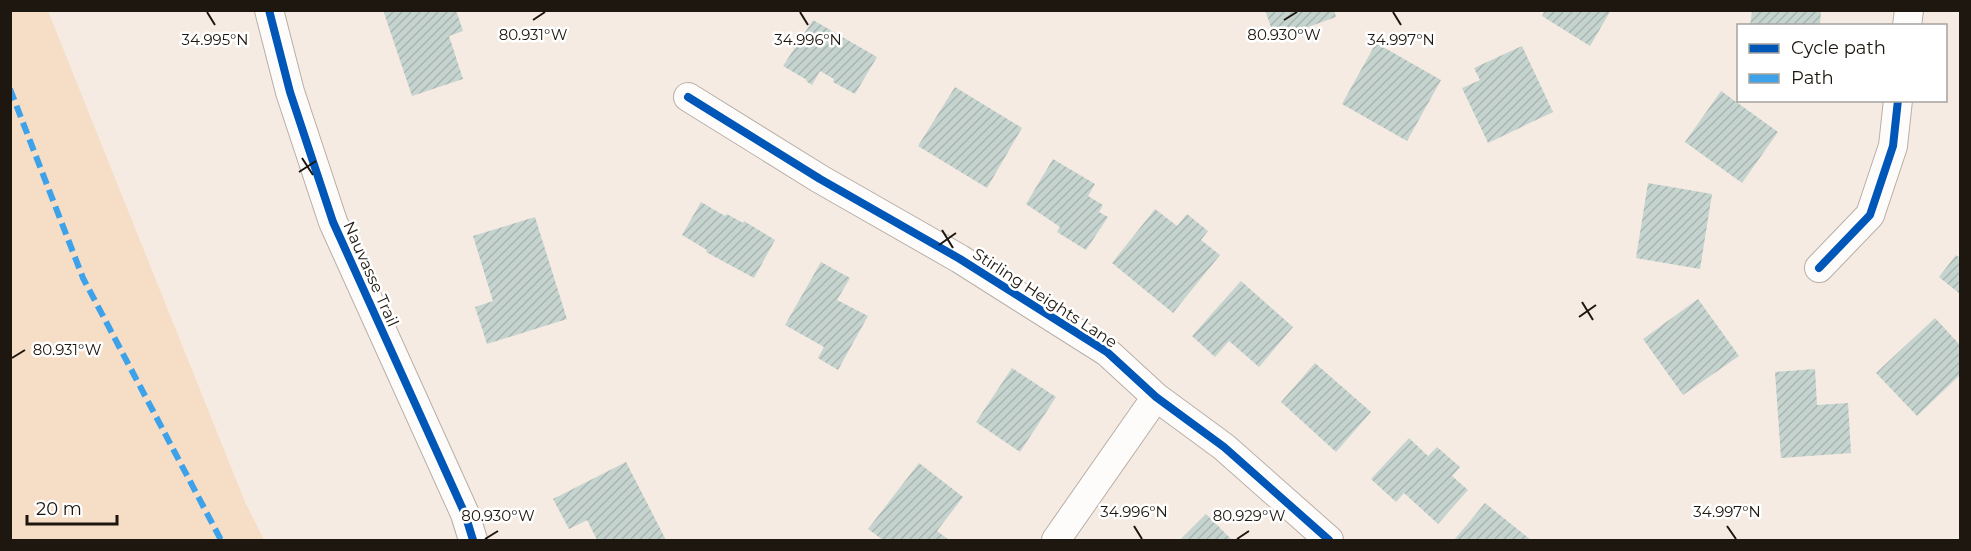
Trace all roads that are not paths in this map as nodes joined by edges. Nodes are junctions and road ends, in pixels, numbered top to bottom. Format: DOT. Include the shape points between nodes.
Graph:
graph roads {
  1 [pos="268,10"];
  2 [pos="688,97"];
  3 [pos="1898,102"];
  4 [pos="1819,268"];
  5 [pos="1156,397"];
  6 [pos="474,540"];
  7 [pos="1056,540"];
  8 [pos="1329,540"];
  1 -- 6 [label="street, Nauvasse Trail" via="290,92 333,222"];
  2 -- 5 [label="street, Stirling Heights Lane" via="960,259 1107,352"];
  3 -- 4 [label="street" via="1893,146 1870,215"];
  5 -- 7 [label="street"];
  5 -- 8 [label="street, Stirling Heights Lane" via="1224,447"];
}
